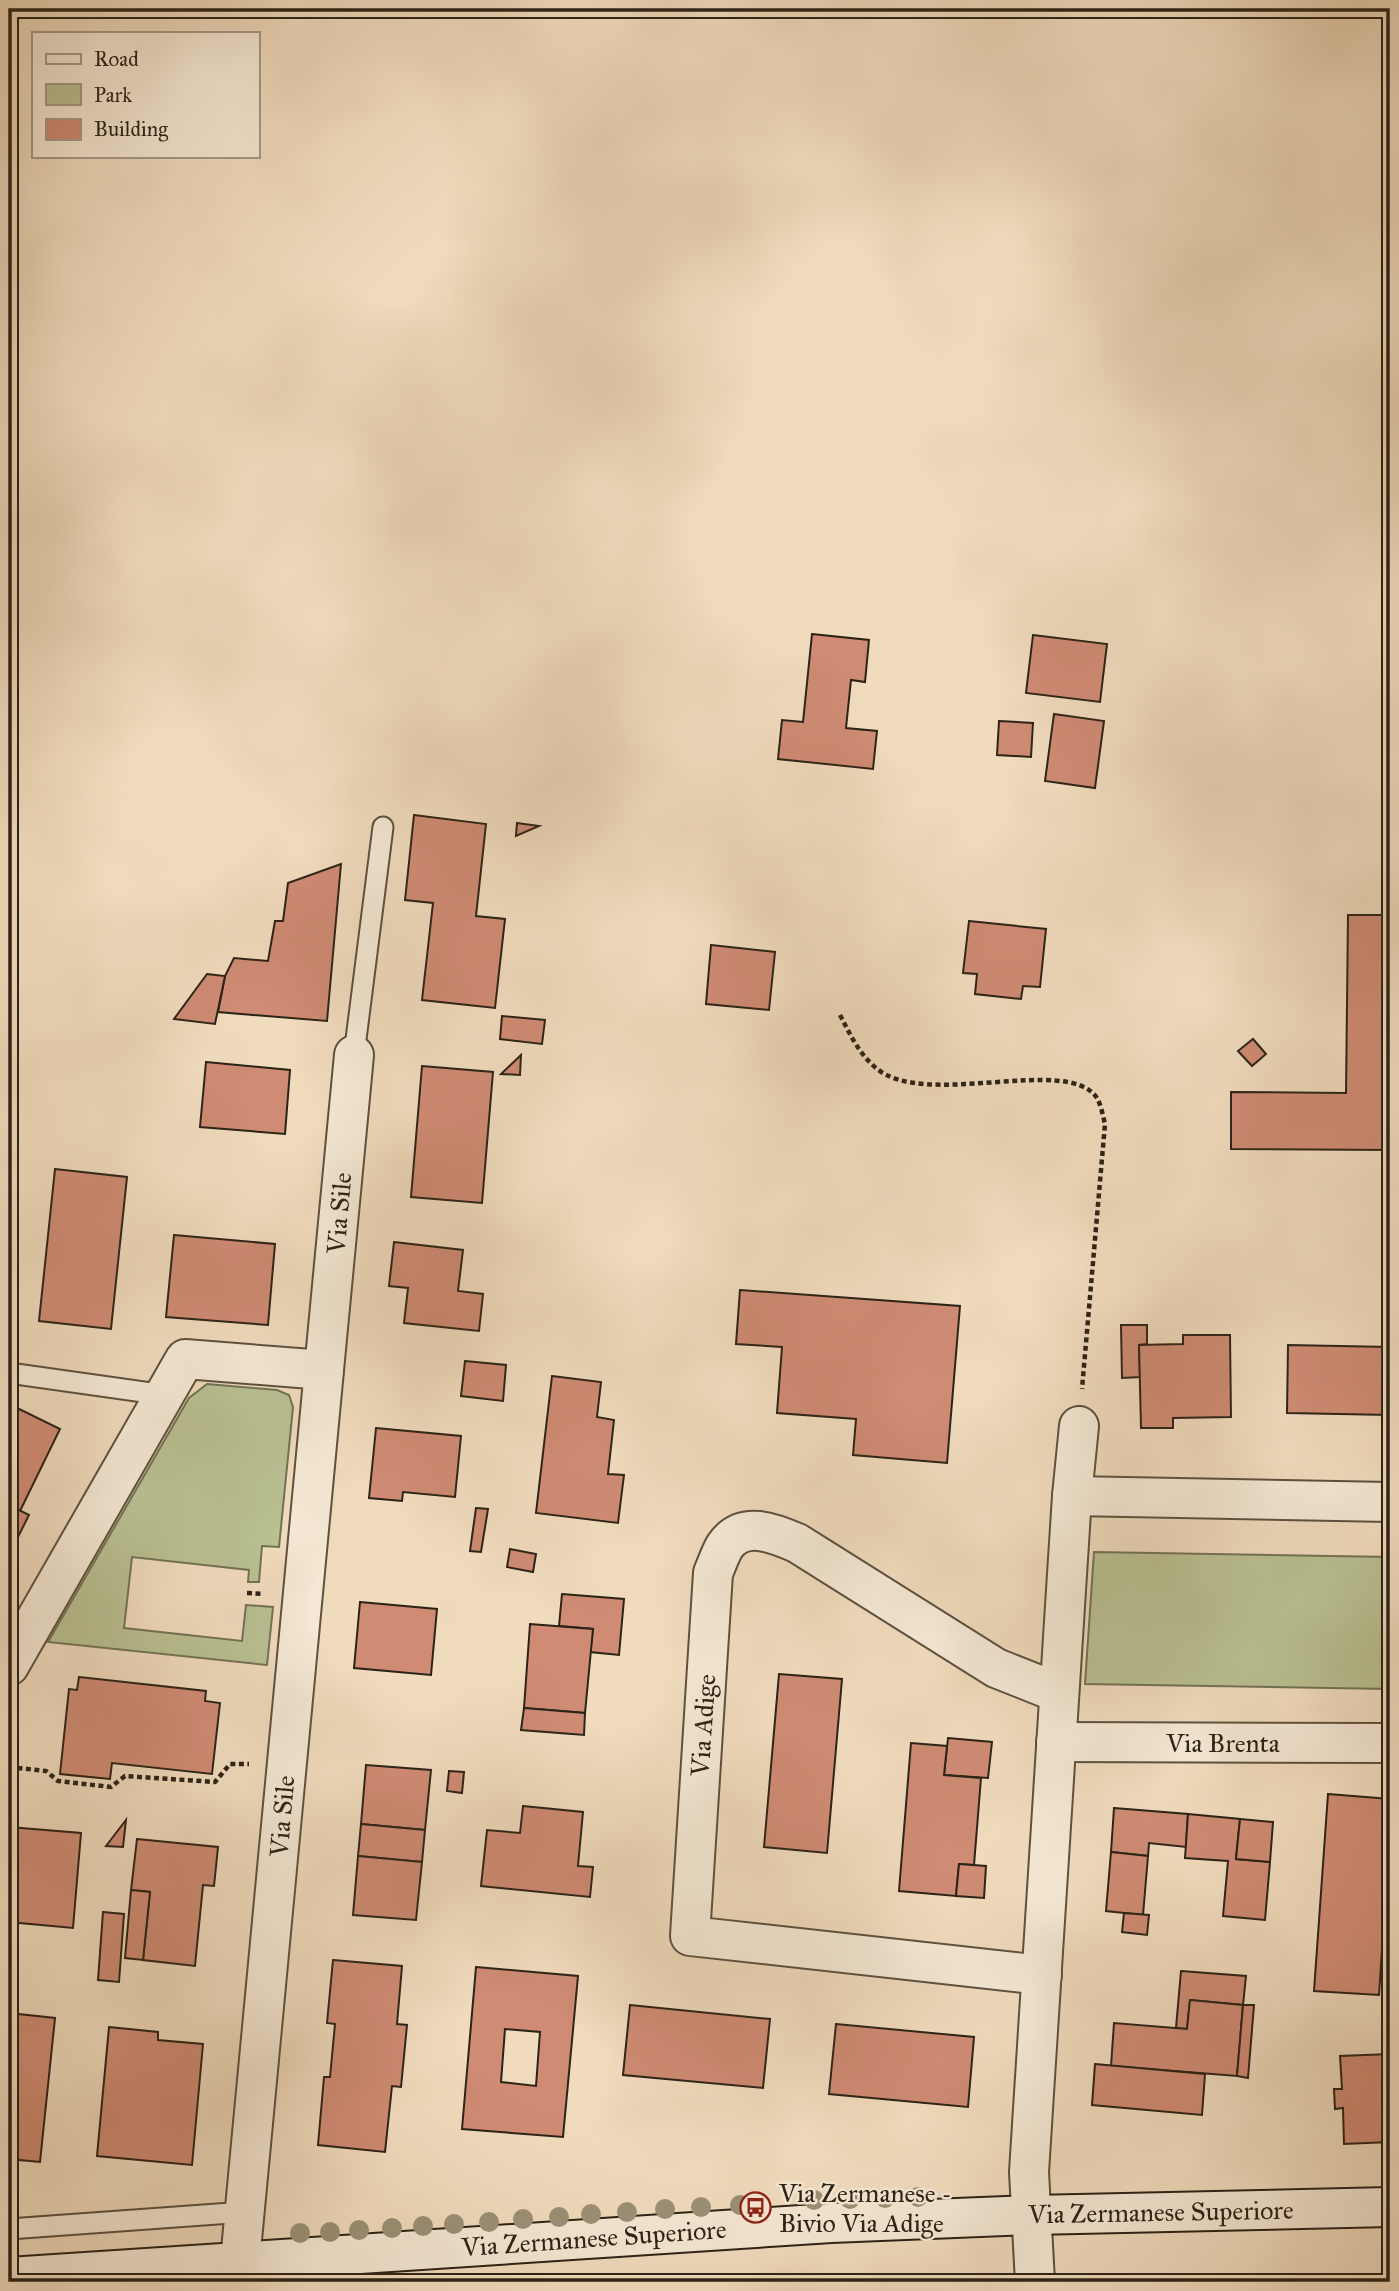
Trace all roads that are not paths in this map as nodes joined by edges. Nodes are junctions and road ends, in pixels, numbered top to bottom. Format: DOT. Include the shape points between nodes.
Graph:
graph roads {
  1 [pos="383,827"];
  2 [pos="354,1055"];
  3 [pos="324,1370"];
  4 [pos="9,1373"];
  5 [pos="165,1395"];
  6 [pos="1079,1426"];
  7 [pos="1072,1496"];
  8 [pos="1390,1502"];
  9 [pos="9,1667"];
  10 [pos="1059,1693"];
  11 [pos="1056,1742"];
  12 [pos="1390,1743"];
  13 [pos="1042,1975"];
  14 [pos="1390,2207"];
  15 [pos="245,2212"];
  16 [pos="1032,2215"];
  17 [pos="9,2229"];
  18 [pos="240,2261"];
  19 [pos="288,2270"];
  20 [pos="9,2277"];
  21 [pos="1035,2282"];
  1 -- 2 [label="lane"];
  2 -- 3 [label="street, Via Sile"];
  3 -- 5 [label="street" via="185,1359"];
  3 -- 15 [label="street, Via Sile"];
  4 -- 5 [label="lane"];
  5 -- 9 [label="street"];
  6 -- 7 [label="street"];
  7 -- 8 [label="street"];
  7 -- 10 [label="street"];
  10 -- 11 [label="street"];
  10 -- 13 [label="street, Via Adige" via="996,1668 797,1543 770,1531 744,1531 725,1545 713,1573 690,1936"];
  11 -- 12 [label="street, Via Brenta"];
  11 -- 13 [label="street"];
  13 -- 16 [label="street" via="1029,2172"];
  14 -- 16 [label="street, Via Zermanese Superiore"];
  15 -- 17 [label="lane"];
  15 -- 18 [label="street, Via Sile"];
  16 -- 19 [label="street, Via Zermanese Superiore" via="831,2223"];
  16 -- 21 [label="street"];
  18 -- 19 [label="street, Via Zermanese Superiore"];
  18 -- 20 [label="street, Via Zermanese Superiore"];
}
